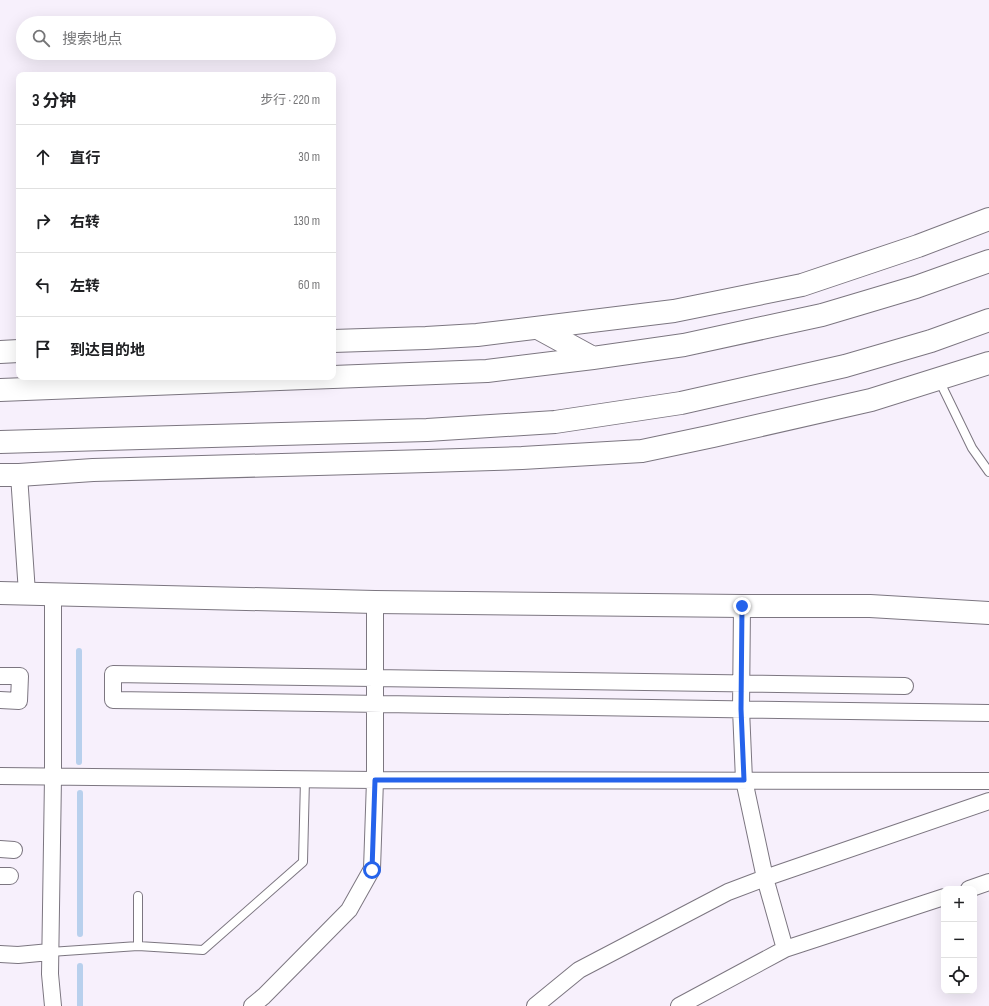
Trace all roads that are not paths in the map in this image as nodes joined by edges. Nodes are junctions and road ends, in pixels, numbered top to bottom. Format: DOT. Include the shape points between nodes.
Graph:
graph roads {
  1 [pos="989,218"];
  2 [pos="989,262"];
  3 [pos="989,320"];
  4 [pos="538,328"];
  5 [pos="336,341"];
  6 [pos="16,351"];
  7 [pos="0,352"];
  8 [pos="593,358"];
  9 [pos="989,363"];
  10 [pos="336,377"];
  11 [pos="939,379"];
  12 [pos="255,380"];
  13 [pos="0,390"];
  14 [pos="133,439"];
  15 [pos="0,442"];
  16 [pos="93,470"];
  17 [pos="989,472"];
  18 [pos="10,475"];
  19 [pos="0,592"];
  20 [pos="27,593"];
  21 [pos="53,594"];
  22 [pos="375,602"];
  23 [pos="742,606"];
  24 [pos="989,613"];
  25 [pos="0,676"];
  26 [pos="374,678"];
  27 [pos="741,683"];
  28 [pos="905,686"];
  29 [pos="0,700"];
  30 [pos="374,703"];
  31 [pos="741,709"];
  32 [pos="989,712"];
  33 [pos="0,776"];
  34 [pos="53,777"];
  35 [pos="304,779"];
  36 [pos="375,780"];
  37 [pos="744,780"];
  38 [pos="989,780"];
  39 [pos="989,802"];
  40 [pos="766,878"];
  41 [pos="989,882"];
  42 [pos="977,886"];
  43 [pos="138,896"];
  44 [pos="941,898"];
  45 [pos="138,946"];
  46 [pos="785,949"];
  47 [pos="50,952"];
  48 [pos="0,954"];
  49 [pos="263,1003"];
  50 [pos="54,1006"];
  51 [pos="535,1006"];
  52 [pos="679,1006"];
  1 -- 4 [label="main road" via="918,246 802,285 674,311"];
  2 -- 8 [label="main road" via="822,315 684,345"];
  3 -- 14 [label="main road" via="845,366 681,403 555,422 428,430"];
  4 -- 5 [label="main road" via="477,335"];
  4 -- 8 [label="main road"];
  6 -- 7 [label="main road"];
  8 -- 10 [label="main road" via="487,371"];
  9 -- 11 [label="main road"];
  11 -- 16 [label="main road" via="871,400 642,451 444,461"];
  11 -- 17 [label="lane" via="972,448"];
  12 -- 13 [label="main road"];
  14 -- 15 [label="main road"];
  14 -- 16 [label="main road"];
  16 -- 18 [label="main road"];
  18 -- 20 [label="street"];
  19 -- 20 [label="main road"];
  20 -- 21 [label="main road"];
  21 -- 22 [label="main road"];
  21 -- 34 [label="street"];
  22 -- 23 [label="main road"];
  22 -- 26 [label="street"];
  23 -- 24 [label="main road" via="870,606"];
  23 -- 27 [label="street"];
  25 -- 29 [label="street" via="20,676 19,701"];
  26 -- 27 [label="street"];
  26 -- 30 [label="street"];
  26 -- 30 [label="street" via="114,674 113,700"];
  27 -- 28 [label="street"];
  27 -- 31 [label="street"];
  30 -- 31 [label="street"];
  30 -- 36 [label="street"];
  31 -- 32 [label="street"];
  31 -- 37 [label="street"];
  33 -- 34 [label="street"];
  34 -- 35 [label="street"];
  34 -- 47 [label="street"];
  35 -- 36 [label="street"];
  35 -- 45 [label="lane" via="303,862 203,950"];
  36 -- 37 [label="street"];
  36 -- 49 [label="street" via="372,870 349,910"];
  37 -- 38 [label="street"];
  37 -- 40 [label="street"];
  39 -- 40 [label="street"];
  40 -- 46 [label="street"];
  40 -- 51 [label="street" via="728,892 579,970"];
  41 -- 42 [label="street"];
  43 -- 45 [label="lane"];
  44 -- 46 [label="street"];
  45 -- 47 [label="lane"];
  46 -- 52 [label="street"];
  47 -- 48 [label="street"];
  47 -- 50 [label="street"];
}
